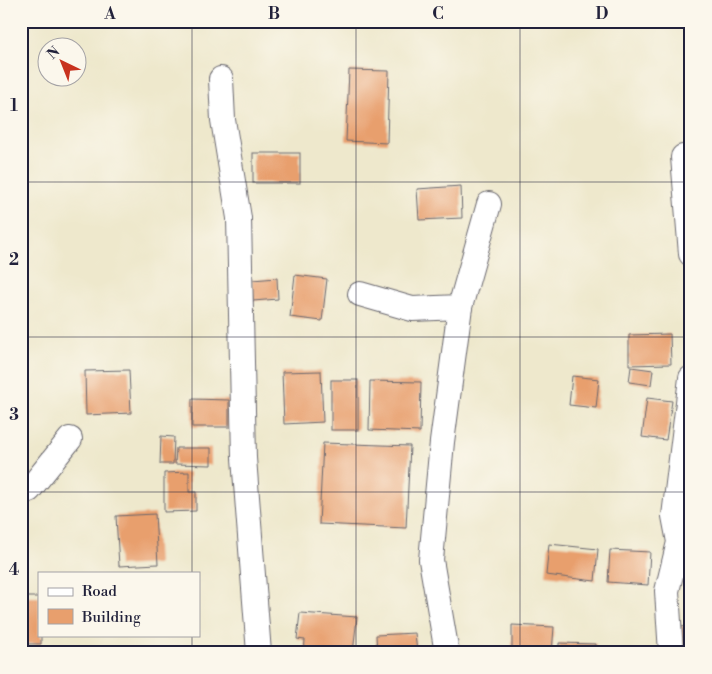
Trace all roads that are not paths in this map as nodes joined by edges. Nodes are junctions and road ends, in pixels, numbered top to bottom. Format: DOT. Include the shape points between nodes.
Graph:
graph roads {
  1 [pos="221,79"];
  2 [pos="683,157"];
  3 [pos="489,204"];
  4 [pos="691,254"];
  5 [pos="360,294"];
  6 [pos="460,307"];
  7 [pos="691,378"];
  8 [pos="70,439"];
  9 [pos="21,492"];
  10 [pos="259,653"];
  11 [pos="447,653"];
  12 [pos="671,653"];
  1 -- 10 [label="street" via="223,120 238,218 244,458"];
  2 -- 4 [label="street"];
  3 -- 6 [label="street"];
  5 -- 6 [label="street" via="412,309"];
  6 -- 11 [label="street" via="442,442 431,560"];
  7 -- 12 [label="street" via="674,516 679,542 667,592"];
  8 -- 9 [label="street" via="30,490"];
}
